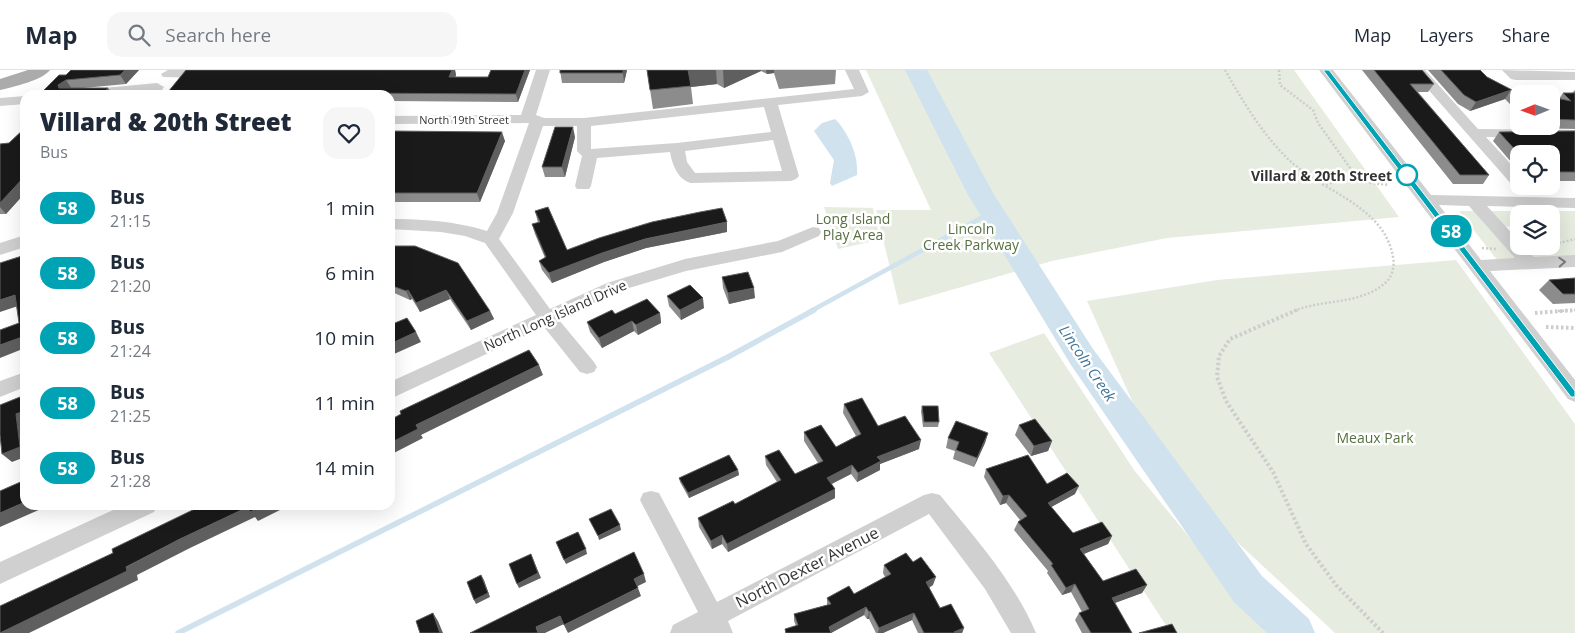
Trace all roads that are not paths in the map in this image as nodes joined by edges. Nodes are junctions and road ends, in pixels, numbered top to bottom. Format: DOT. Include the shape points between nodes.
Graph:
graph roads {
  1 [pos="42,70"];
  2 [pos="543,70"];
  3 [pos="852,70"];
  4 [pos="1326,70"];
  5 [pos="1418,70"];
  6 [pos="170,72"];
  7 [pos="1513,73"];
  8 [pos="223,74"];
  9 [pos="1575,76"];
  10 [pos="0,84"];
  11 [pos="154,90"];
  12 [pos="20,100"];
  13 [pos="0,102"];
  14 [pos="770,102"];
  15 [pos="395,120"];
  16 [pos="534,120"];
  17 [pos="584,122"];
  18 [pos="1475,133"];
  19 [pos="1575,134"];
  20 [pos="780,135"];
  21 [pos="677,147"];
  22 [pos="590,154"];
  23 [pos="1510,172"];
  24 [pos="583,186"];
  25 [pos="1530,195"];
  26 [pos="1427,200"];
  27 [pos="1473,202"];
  28 [pos="1537,203"];
  29 [pos="1575,203"];
  30 [pos="395,224"];
  31 [pos="813,232"];
  32 [pos="491,239"];
  33 [pos="20,243"];
  34 [pos="0,250"];
  35 [pos="1575,261"];
  36 [pos="1529,263"];
  37 [pos="1478,266"];
  38 [pos="547,318"];
  39 [pos="587,367"];
  40 [pos="20,381"];
  41 [pos="0,389"];
  42 [pos="395,389"];
  43 [pos="1575,394"];
  44 [pos="651,500"];
  45 [pos="932,502"];
  46 [pos="135,510"];
  47 [pos="0,574"];
  48 [pos="717,625"];
  49 [pos="682,633"];
  50 [pos="1024,633"];
  1 -- 10 [label="main road"];
  2 -- 16 [label="street"];
  3 -- 14 [label="street, North 19th Street" via="862,92"];
  4 -- 26 [label="street"];
  5 -- 18 [label="street"];
  6 -- 8 [label="street"];
  6 -- 11 [label="street"];
  7 -- 9 [label="street"];
  12 -- 13 [label="street"];
  14 -- 17 [label="street, North 19th Street"];
  14 -- 20 [label="street"];
  15 -- 16 [label="street, North 19th Street"];
  16 -- 17 [label="street, North 19th Street"];
  16 -- 32 [label="street" via="504,213"];
  17 -- 22 [label="street" via="584,151"];
  18 -- 19 [label="street"];
  18 -- 23 [label="street"];
  20 -- 21 [label="street"];
  20 -- 21 [label="street" via="791,176 691,178 679,163"];
  21 -- 22 [label="street"];
  22 -- 24 [label="street"];
  25 -- 28 [label="street"];
  26 -- 27 [label="street"];
  26 -- 37 [label="street"];
  27 -- 28 [label="street"];
  27 -- 36 [label="street"];
  28 -- 29 [label="street"];
  30 -- 32 [label="street" via="446,226 470,230"];
  31 -- 38 [label="street, North Long Island Drive" via="782,246 685,265 613,286"];
  32 -- 38 [label="street"];
  33 -- 34 [label="street"];
  36 -- 35 [label="street, one-way"];
  36 -- 37 [label="street"];
  37 -- 43 [label="street"];
  38 -- 39 [label="street"];
  38 -- 42 [label="street, North Long Island Drive"];
  40 -- 41 [label="street"];
  44 -- 48 [label="street"];
  45 -- 48 [label="street, North Dexter Avenue"];
  45 -- 50 [label="street" via="974,554"];
  46 -- 47 [label="street"];
  48 -- 49 [label="street, North Dexter Avenue"];
}
